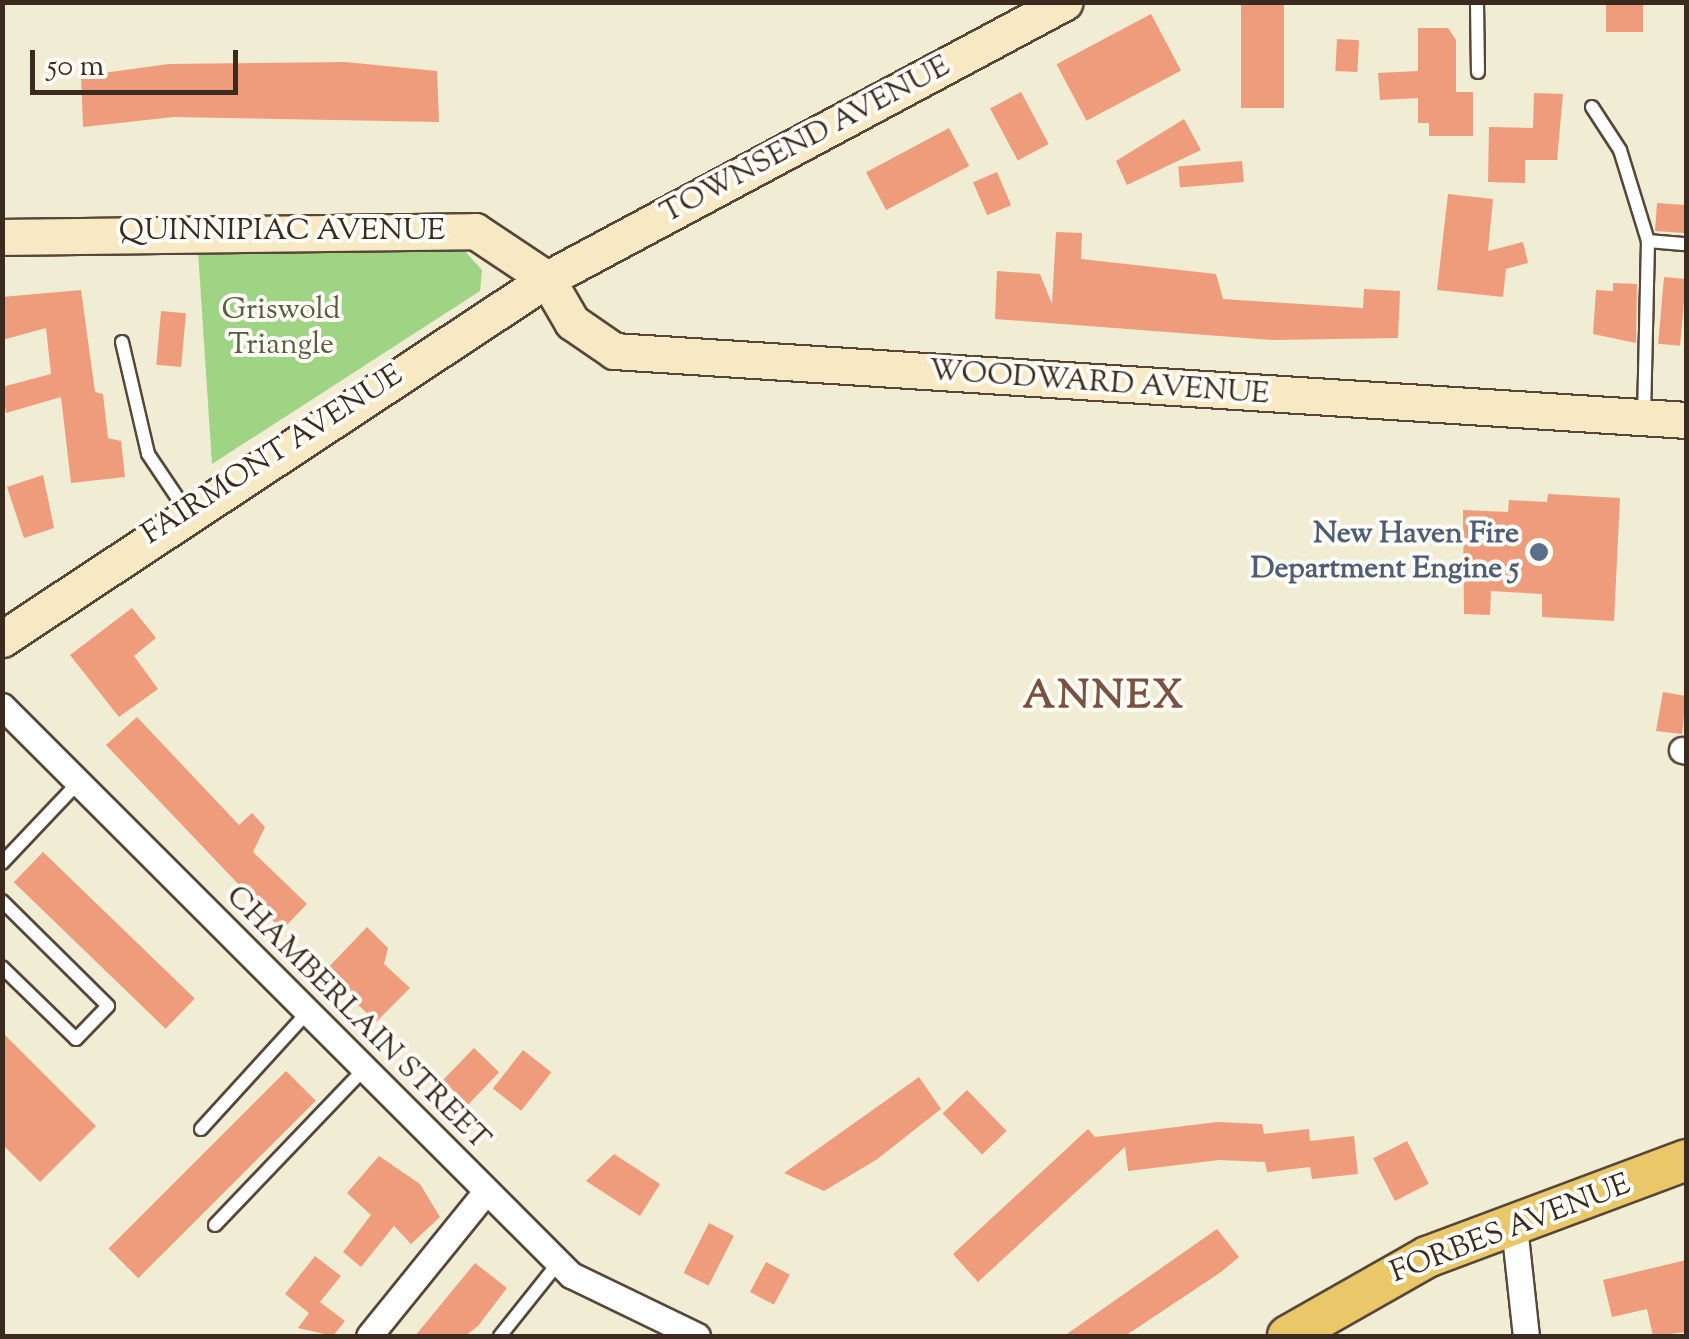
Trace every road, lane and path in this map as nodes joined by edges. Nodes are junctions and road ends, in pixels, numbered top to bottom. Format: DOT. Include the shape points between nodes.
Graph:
graph roads {
  1 [pos="1065,2"];
  2 [pos="1477,2"];
  3 [pos="1478,72"];
  4 [pos="1592,107"];
  5 [pos="2,238"];
  6 [pos="1648,241"];
  7 [pos="1686,244"];
  8 [pos="547,279"];
  9 [pos="122,342"];
  10 [pos="1644,417"];
  11 [pos="1686,420"];
  12 [pos="187,512"];
  13 [pos="2,638"];
  14 [pos="2,706"];
  15 [pos="77,784"];
  16 [pos="2,863"];
  17 [pos="2,901"];
  18 [pos="2,967"];
  19 [pos="307,1013"];
  20 [pos="364,1070"];
  21 [pos="202,1129"];
  22 [pos="1686,1160"];
  23 [pos="485,1192"];
  24 [pos="214,1225"];
  25 [pos="1514,1226"];
  26 [pos="558,1262"];
  27 [pos="369,1336"];
  28 [pos="500,1336"];
  29 [pos="697,1336"];
  30 [pos="1288,1336"];
  31 [pos="1526,1336"];
  1 -- 8 [label="main road, TOWNSEND AVENUE"];
  2 -- 3 [label="lane"];
  4 -- 6 [label="lane" via="1620,150"];
  5 -- 8 [label="main road, QUINNIPIAC AVENUE" via="475,231"];
  6 -- 7 [label="lane"];
  6 -- 10 [label="lane"];
  8 -- 10 [label="main road, WOODWARD AVENUE" via="596,344 650,356"];
  8 -- 12 [label="main road, FAIRMONT AVENUE"];
  9 -- 12 [label="lane" via="148,454"];
  10 -- 11 [label="main road, WOODWARD AVENUE"];
  12 -- 13 [label="main road, FAIRMONT AVENUE"];
  14 -- 15 [label="street, CHAMBERLAIN STREET"];
  15 -- 16 [label="lane"];
  15 -- 19 [label="street, CHAMBERLAIN STREET"];
  17 -- 18 [label="lane" via="108,1006 76,1039"];
  19 -- 20 [label="street, CHAMBERLAIN STREET"];
  19 -- 21 [label="lane"];
  20 -- 23 [label="street, CHAMBERLAIN STREET"];
  20 -- 24 [label="lane"];
  22 -- 25 [label="main road, FORBES AVENUE"];
  23 -- 26 [label="street, CHAMBERLAIN STREET"];
  23 -- 27 [label="street"];
  25 -- 30 [label="main road, FORBES AVENUE" via="1427,1257"];
  25 -- 31 [label="street"];
  26 -- 28 [label="lane"];
  26 -- 29 [label="street, CHAMBERLAIN STREET"];
}
